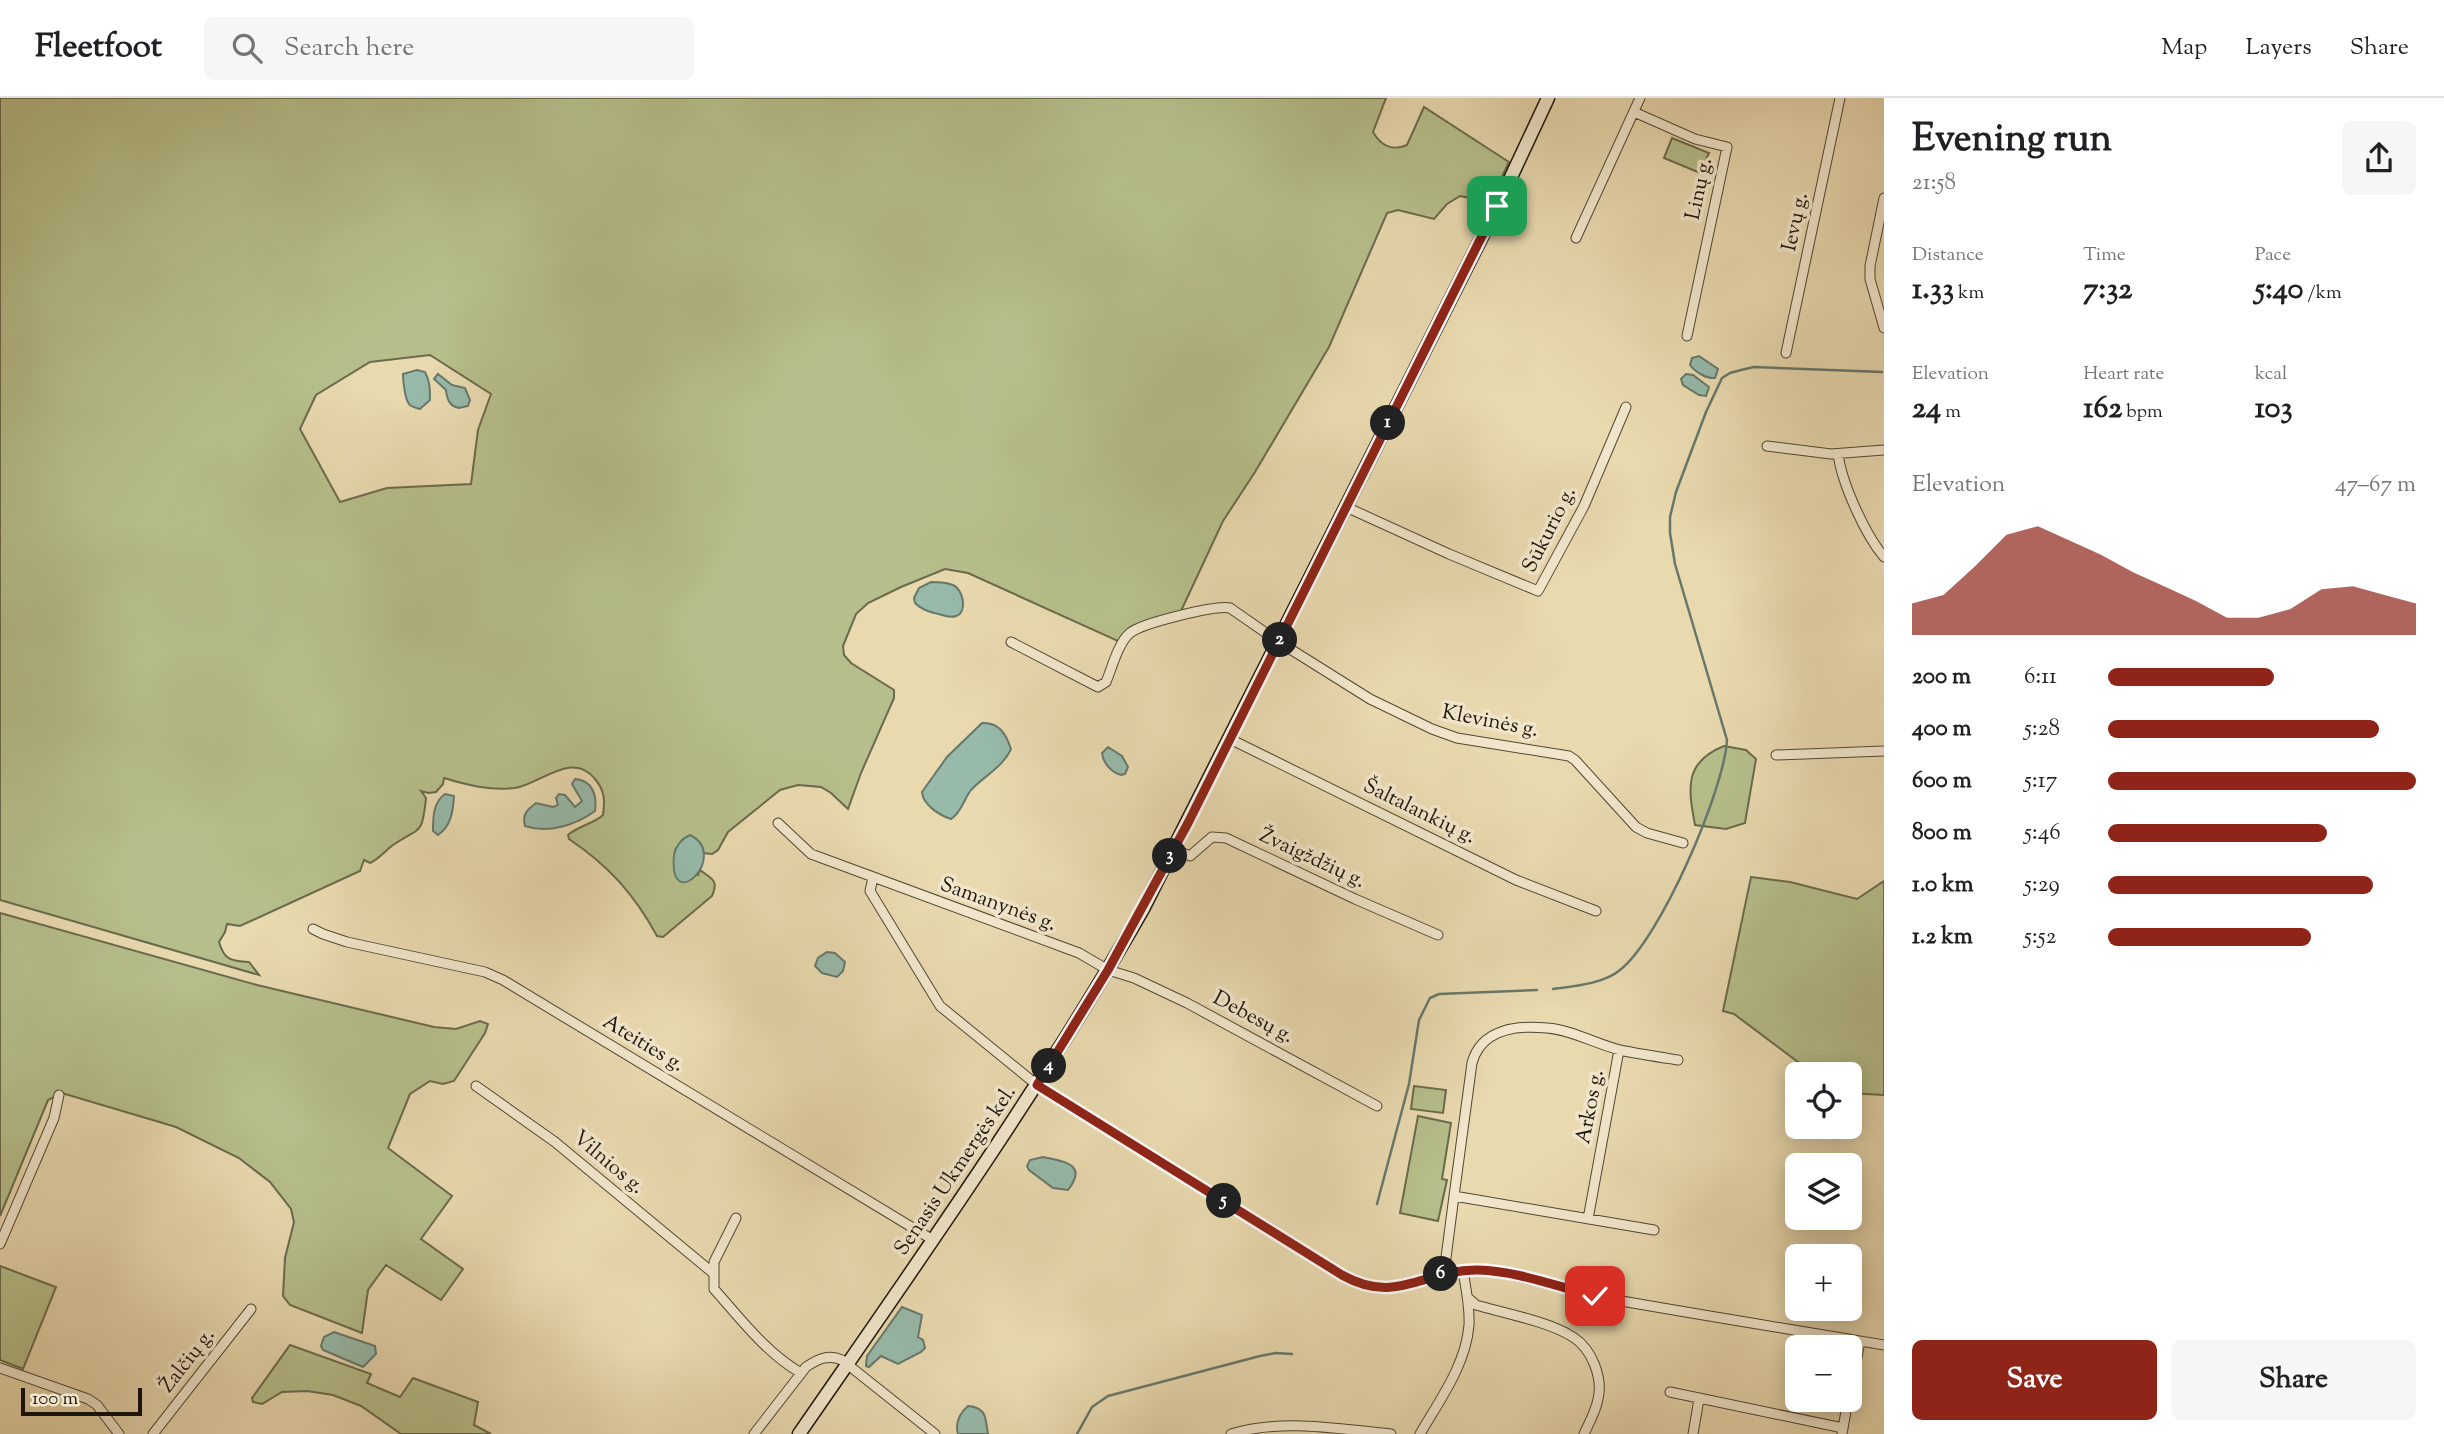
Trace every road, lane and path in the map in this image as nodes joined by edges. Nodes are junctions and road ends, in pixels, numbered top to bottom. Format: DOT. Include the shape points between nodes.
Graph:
graph roads {
  1 [pos="1548,98"];
  2 [pos="1640,98"];
  3 [pos="1840,98"];
  4 [pos="1634,112"];
  5 [pos="1884,198"];
  6 [pos="1576,238"];
  7 [pos="1884,328"];
  8 [pos="1687,336"];
  9 [pos="1786,353"];
  10 [pos="1626,407"];
  11 [pos="1767,446"];
  12 [pos="1884,450"];
  13 [pos="1838,454"];
  14 [pos="1346,507"];
  15 [pos="1884,557"];
  16 [pos="1011,642"];
  17 [pos="1279,642"];
  18 [pos="1230,739"];
  19 [pos="1884,751"];
  20 [pos="1776,755"];
  21 [pos="778,823"];
  22 [pos="1683,843"];
  23 [pos="1174,849"];
  24 [pos="873,877"];
  25 [pos="1596,911"];
  26 [pos="313,929"];
  27 [pos="1438,935"];
  28 [pos="1108,970"];
  29 [pos="1619,1050"];
  30 [pos="1678,1060"];
  31 [pos="1037,1085"];
  32 [pos="476,1086"];
  33 [pos="59,1095"];
  34 [pos="1377,1106"];
  35 [pos="1454,1196"];
  36 [pos="736,1218"];
  37 [pos="1588,1219"];
  38 [pos="1654,1230"];
  39 [pos="933,1240"];
  40 [pos="0,1244"];
  41 [pos="1463,1271"];
  42 [pos="713,1273"];
  43 [pos="1444,1273"];
  44 [pos="1468,1298"];
  45 [pos="251,1309"];
  46 [pos="1825,1335"];
  47 [pos="1862,1341"];
  48 [pos="1884,1345"];
  49 [pos="847,1365"];
  50 [pos="0,1368"];
  51 [pos="801,1373"];
  52 [pos="1670,1392"];
  53 [pos="1699,1399"];
  54 [pos="1846,1412"];
  55 [pos="1842,1431"];
  56 [pos="119,1434"];
  57 [pos="153,1434"];
  58 [pos="754,1434"];
  59 [pos="799,1434"];
  60 [pos="935,1434"];
  61 [pos="1231,1434"];
  62 [pos="1391,1434"];
  63 [pos="1420,1434"];
  64 [pos="1584,1434"];
  65 [pos="1693,1434"];
  1 -- 14 [label="main road, Senasis Ukmergės kel."];
  2 -- 4 [label="street"];
  3 -- 9 [label="street, Ievų g."];
  4 -- 6 [label="street"];
  4 -- 8 [label="street, Linų g." via="1695,139 1727,147"];
  5 -- 7 [label="street" via="1870,279"];
  10 -- 14 [label="street, Sūkurio g." via="1584,506 1538,591"];
  11 -- 13 [label="street"];
  12 -- 13 [label="street"];
  13 -- 15 [label="street" via="1843,476"];
  14 -- 17 [label="main road, Senasis Ukmergės kel."];
  16 -- 17 [label="street, Klevinės g." via="1098,687 1106,682 1129,634 1193,612 1230,608"];
  17 -- 18 [label="main road, Senasis Ukmergės kel."];
  17 -- 22 [label="street, Klevinės g." via="1370,699 1432,729 1457,738 1569,756 1636,827"];
  18 -- 23 [label="main road, Senasis Ukmergės kel."];
  18 -- 25 [label="street, Šaltalankių g." via="1516,880"];
  19 -- 20 [label="street"];
  21 -- 24 [label="street, Samanynės g." via="811,855"];
  23 -- 27 [label="street, Žvaigždžių g." via="1190,856 1212,837 1226,838"];
  23 -- 28 [label="main road, Senasis Ukmergės kel."];
  24 -- 28 [label="street, Samanynės g." via="1079,953"];
  24 -- 31 [label="street" via="870,891 940,1006"];
  26 -- 39 [label="street, Ateities g." via="347,942 485,972 503,980"];
  28 -- 31 [label="main road, Senasis Ukmergės kel."];
  28 -- 34 [label="street, Debesų g." via="1187,1003"];
  29 -- 30 [label="street"];
  29 -- 35 [label="street, Arkos g." via="1547,1028 1488,1036 1472,1063"];
  29 -- 37 [label="street, Arkos g."];
  31 -- 39 [label="main road, Senasis Ukmergės kel."];
  31 -- 43 [label="street" via="1354,1282 1389,1288"];
  32 -- 42 [label="street, Vilnios g." via="555,1142"];
  33 -- 40 [label="street" via="54,1118"];
  35 -- 37 [label="street"];
  35 -- 43 [label="street, Arkos g."];
  36 -- 42 [label="street"];
  37 -- 38 [label="street"];
  39 -- 49 [label="main road, Senasis Ukmergės kel."];
  41 -- 43 [label="street"];
  41 -- 44 [label="street"];
  41 -- 46 [label="street" via="1497,1272 1595,1296"];
  42 -- 51 [label="street, Vilnios g." via="714,1289 784,1364"];
  44 -- 63 [label="street" via="1464,1349"];
  44 -- 64 [label="street" via="1561,1330 1583,1346 1599,1377 1598,1401"];
  45 -- 57 [label="street, Žalčių g."];
  47 -- 48 [label="street"];
  49 -- 51 [label="street" via="828,1357"];
  49 -- 59 [label="main road, Senasis Ukmergės kel."];
  49 -- 60 [label="street"];
  50 -- 56 [label="street" via="88,1399"];
  51 -- 58 [label="street"];
  52 -- 53 [label="street"];
  53 -- 55 [label="street"];
  53 -- 65 [label="street"];
  54 -- 55 [label="street"];
  61 -- 62 [label="street" via="1289,1424"];
}
